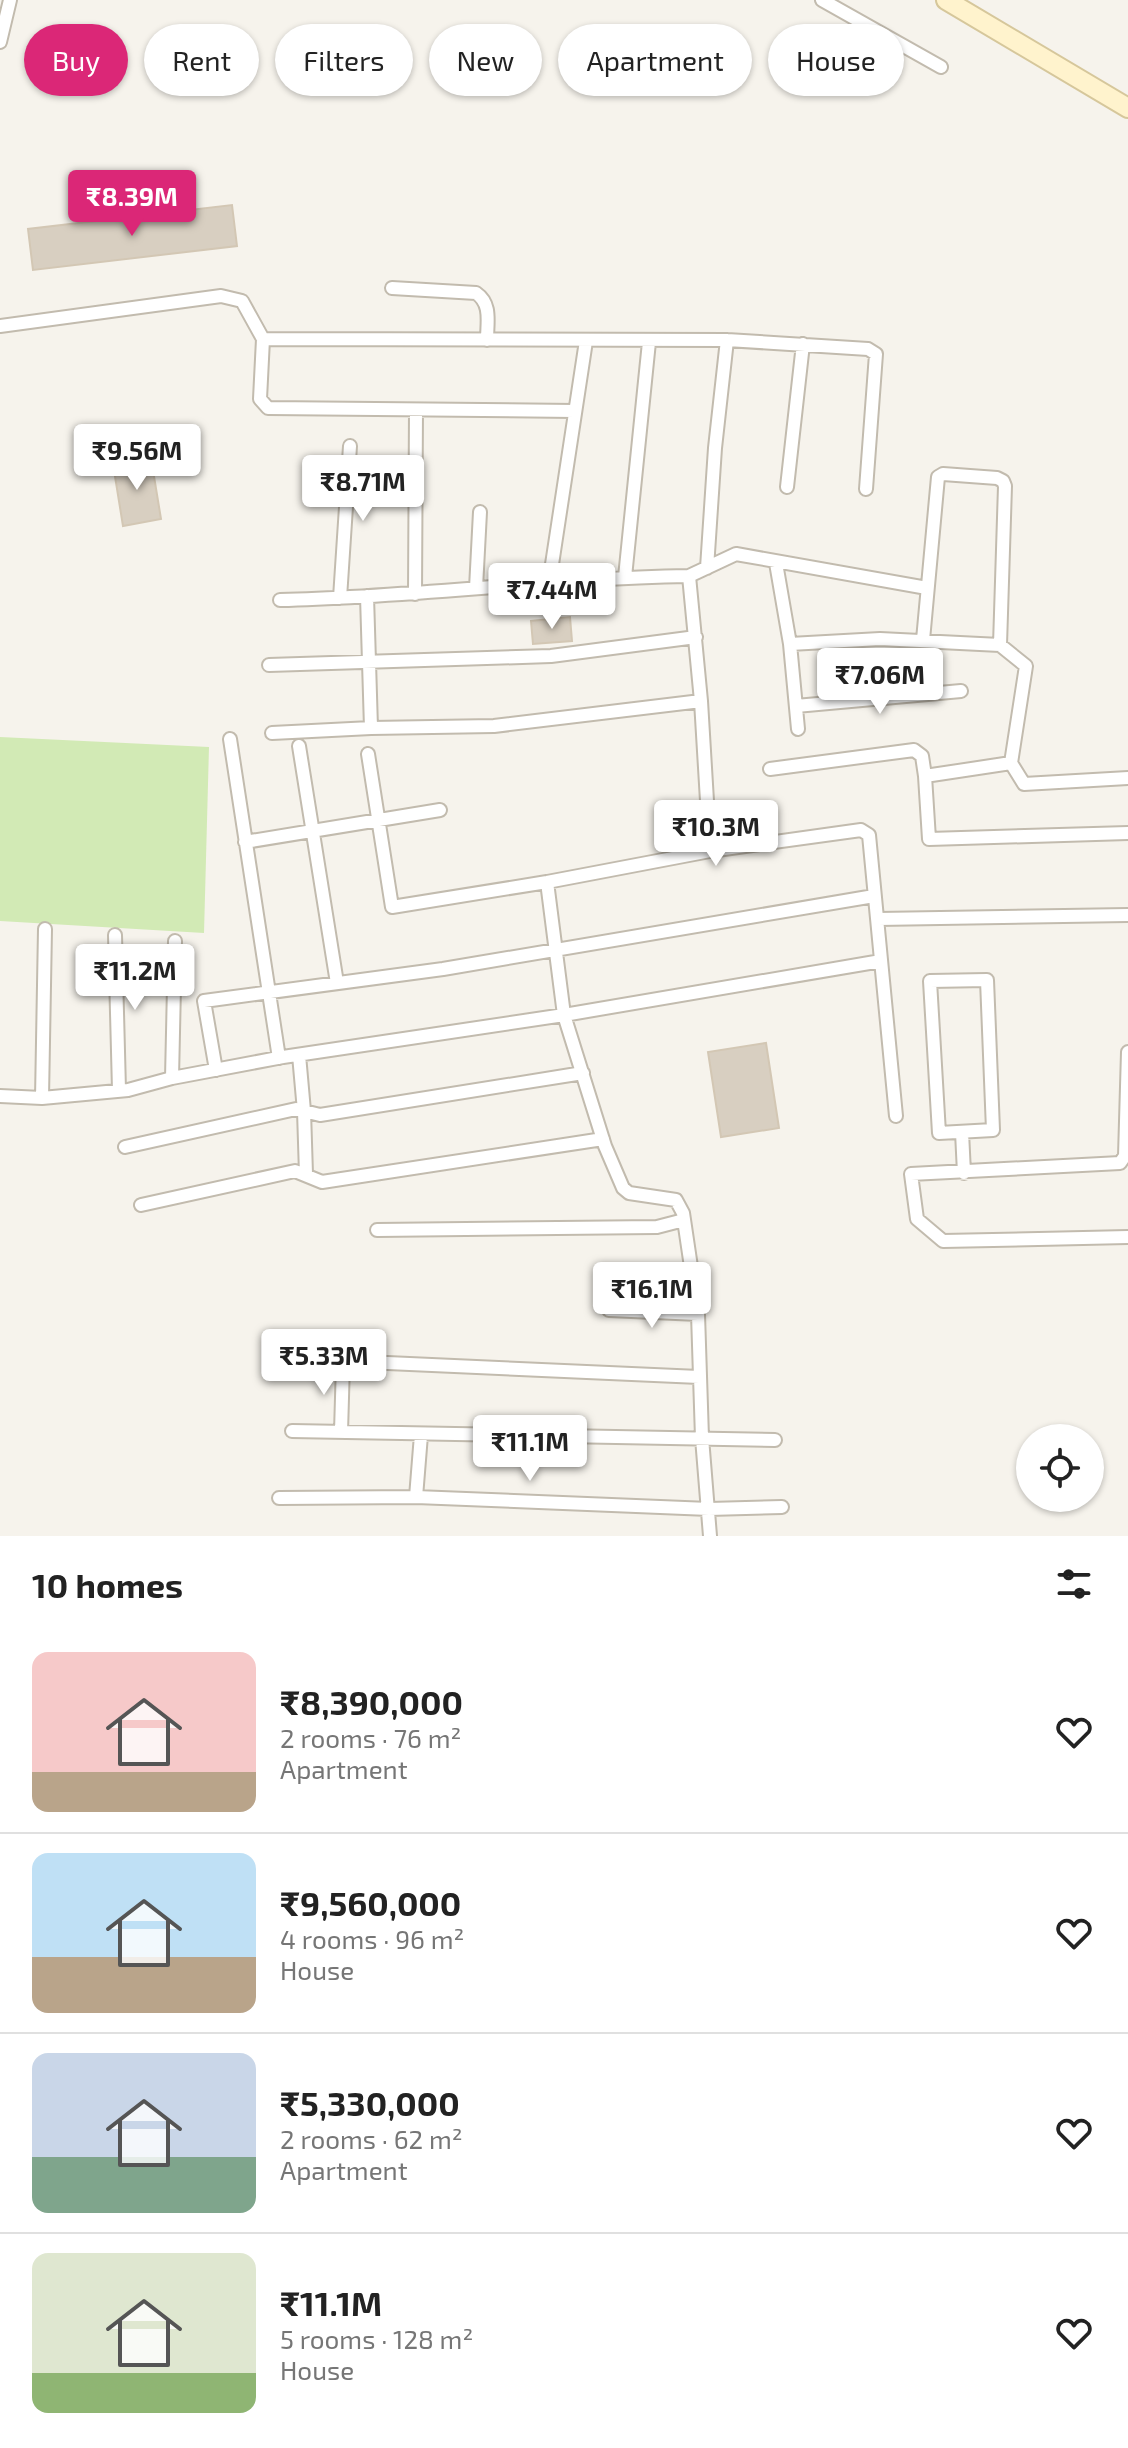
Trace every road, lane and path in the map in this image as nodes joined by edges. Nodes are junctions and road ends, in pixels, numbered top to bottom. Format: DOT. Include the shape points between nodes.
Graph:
graph roads {
  1 [pos="10,0"];
  2 [pos="822,0"];
  3 [pos="946,0"];
  4 [pos="0,42"];
  5 [pos="941,67"];
  6 [pos="1128,108"];
  7 [pos="392,288"];
  8 [pos="0,326"];
  9 [pos="263,339"];
  10 [pos="487,340"];
  11 [pos="727,340"];
  12 [pos="586,341"];
  13 [pos="649,342"];
  14 [pos="803,344"];
  15 [pos="416,410"];
  16 [pos="575,411"];
  17 [pos="350,446"];
  18 [pos="787,487"];
  19 [pos="866,489"];
  20 [pos="480,512"];
  21 [pos="776,563"];
  22 [pos="707,568"];
  23 [pos="689,576"];
  24 [pos="625,577"];
  25 [pos="549,584"];
  26 [pos="476,588"];
  27 [pos="927,588"];
  28 [pos="415,594"];
  29 [pos="367,596"];
  30 [pos="340,598"];
  31 [pos="280,600"];
  32 [pos="696,637"];
  33 [pos="923,640"];
  34 [pos="790,644"];
  35 [pos="1000,645"];
  36 [pos="368,662"];
  37 [pos="269,665"];
  38 [pos="961,691"];
  39 [pos="701,701"];
  40 [pos="796,706"];
  41 [pos="371,728"];
  42 [pos="798,729"];
  43 [pos="272,733"];
  44 [pos="230,739"];
  45 [pos="299,746"];
  46 [pos="368,754"];
  47 [pos="1011,763"];
  48 [pos="770,769"];
  49 [pos="925,776"];
  50 [pos="1128,778"];
  51 [pos="440,810"];
  52 [pos="379,820"];
  53 [pos="312,831"];
  54 [pos="1128,833"];
  55 [pos="245,842"];
  56 [pos="710,851"];
  57 [pos="547,882"];
  58 [pos="874,896"];
  59 [pos="1128,915"];
  60 [pos="878,919"];
  61 [pos="45,929"];
  62 [pos="115,935"];
  63 [pos="175,941"];
  64 [pos="555,949"];
  65 [pos="881,961"];
  66 [pos="337,983"];
  67 [pos="269,992"];
  68 [pos="564,1015"];
  69 [pos="1128,1052"];
  70 [pos="299,1055"];
  71 [pos="279,1058"];
  72 [pos="216,1070"];
  73 [pos="583,1073"];
  74 [pos="172,1078"];
  75 [pos="119,1090"];
  76 [pos="0,1096"];
  77 [pos="42,1098"];
  78 [pos="304,1111"];
  79 [pos="896,1116"];
  80 [pos="962,1132"];
  81 [pos="603,1139"];
  82 [pos="125,1147"];
  83 [pos="1127,1156"];
  84 [pos="964,1173"];
  85 [pos="306,1174"];
  86 [pos="141,1205"];
  87 [pos="684,1220"];
  88 [pos="377,1230"];
  89 [pos="1128,1237"];
  90 [pos="609,1310"];
  91 [pos="698,1314"];
  92 [pos="298,1359"];
  93 [pos="343,1363"];
  94 [pos="699,1377"];
  95 [pos="292,1431"];
  96 [pos="341,1432"];
  97 [pos="421,1435"];
  98 [pos="702,1438"];
  99 [pos="775,1440"];
  100 [pos="416,1497"];
  101 [pos="279,1498"];
  102 [pos="782,1507"];
  103 [pos="709,1509"];
  104 [pos="710,1536"];
  1 -- 4 [label="street"];
  2 -- 5 [label="street"];
  3 -- 6 [label="street"];
  7 -- 10 [label="street" via="476,293 487,306"];
  8 -- 9 [label="street" via="221,296 242,301"];
  9 -- 10 [label="street"];
  9 -- 15 [label="street" via="260,399 268,408"];
  10 -- 12 [label="street"];
  11 -- 13 [label="street"];
  11 -- 14 [label="street"];
  11 -- 22 [label="street"];
  12 -- 13 [label="street"];
  12 -- 16 [label="street"];
  13 -- 24 [label="street"];
  14 -- 18 [label="street"];
  14 -- 19 [label="street" via="876,354"];
  15 -- 16 [label="street"];
  15 -- 28 [label="street"];
  16 -- 25 [label="street"];
  17 -- 30 [label="street"];
  20 -- 26 [label="street"];
  21 -- 22 [label="street" via="736,554"];
  21 -- 27 [label="street"];
  21 -- 34 [label="street"];
  22 -- 23 [label="street"];
  23 -- 24 [label="street"];
  23 -- 32 [label="street"];
  24 -- 25 [label="street"];
  25 -- 26 [label="street"];
  26 -- 28 [label="street"];
  27 -- 33 [label="street"];
  27 -- 35 [label="street" via="938,477 1003,481"];
  28 -- 29 [label="street"];
  29 -- 30 [label="street"];
  29 -- 36 [label="street"];
  30 -- 31 [label="street"];
  32 -- 36 [label="street" via="551,656"];
  32 -- 39 [label="street"];
  33 -- 34 [label="street"];
  33 -- 35 [label="street"];
  34 -- 40 [label="street"];
  35 -- 47 [label="street" via="1026,666"];
  36 -- 37 [label="street"];
  36 -- 41 [label="street"];
  38 -- 40 [label="street"];
  39 -- 41 [label="street" via="494,726"];
  39 -- 56 [label="street"];
  40 -- 42 [label="street"];
  41 -- 43 [label="street"];
  44 -- 55 [label="street"];
  45 -- 53 [label="street"];
  46 -- 52 [label="street"];
  47 -- 49 [label="street"];
  47 -- 50 [label="street" via="1024,784"];
  48 -- 49 [label="street" via="914,750 922,756"];
  49 -- 54 [label="street" via="929,839"];
  51 -- 52 [label="street"];
  52 -- 53 [label="street"];
  52 -- 57 [label="street" via="392,907"];
  53 -- 55 [label="street"];
  53 -- 66 [label="street"];
  55 -- 67 [label="street"];
  56 -- 57 [label="street"];
  56 -- 58 [label="street" via="861,830 869,835"];
  57 -- 64 [label="street"];
  58 -- 60 [label="street"];
  58 -- 64 [label="street"];
  59 -- 60 [label="street"];
  60 -- 65 [label="street"];
  61 -- 77 [label="street"];
  62 -- 75 [label="street"];
  63 -- 74 [label="street"];
  64 -- 66 [label="street"];
  64 -- 68 [label="street"];
  65 -- 68 [label="street"];
  65 -- 79 [label="street"];
  66 -- 67 [label="street"];
  67 -- 71 [label="street"];
  67 -- 72 [label="street" via="204,1001"];
  68 -- 70 [label="street"];
  68 -- 73 [label="street"];
  69 -- 83 [label="street"];
  70 -- 71 [label="street"];
  70 -- 78 [label="street"];
  71 -- 72 [label="street"];
  72 -- 74 [label="street"];
  73 -- 78 [label="street" via="320,1115"];
  73 -- 81 [label="street"];
  74 -- 75 [label="street"];
  75 -- 77 [label="street"];
  76 -- 77 [label="street"];
  78 -- 82 [label="street"];
  78 -- 85 [label="street"];
  80 -- 80 [label="street" via="939,1133 930,981 987,980 993,1130"];
  80 -- 84 [label="street"];
  81 -- 85 [label="street" via="322,1182"];
  81 -- 87 [label="street" via="623,1188 676,1200"];
  83 -- 84 [label="street" via="1120,1163"];
  84 -- 89 [label="street" via="911,1174 917,1219 943,1241"];
  85 -- 86 [label="street" via="295,1171"];
  87 -- 88 [label="street" via="657,1227"];
  87 -- 91 [label="street"];
  90 -- 91 [label="street"];
  91 -- 94 [label="street"];
  92 -- 93 [label="street"];
  93 -- 94 [label="street"];
  93 -- 96 [label="street"];
  94 -- 98 [label="street"];
  95 -- 96 [label="street"];
  96 -- 97 [label="street"];
  97 -- 98 [label="street"];
  97 -- 100 [label="street"];
  98 -- 99 [label="street"];
  98 -- 103 [label="street"];
  100 -- 101 [label="street"];
  100 -- 103 [label="street"];
  102 -- 103 [label="street"];
  103 -- 104 [label="street"];
}
